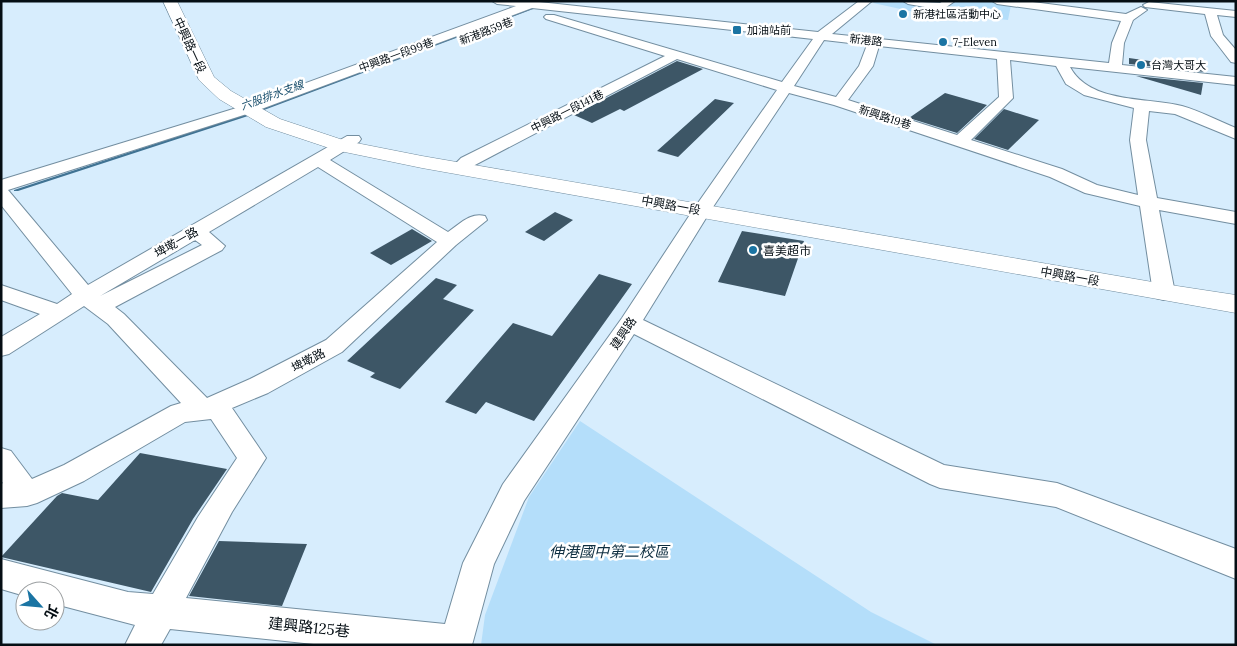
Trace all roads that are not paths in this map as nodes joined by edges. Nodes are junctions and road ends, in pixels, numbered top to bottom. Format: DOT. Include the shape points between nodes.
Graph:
graph roads {
  1 [pos="170,1"];
  2 [pos="181,1"];
  3 [pos="497,1"];
  4 [pos="570,1"];
  5 [pos="867,1"];
  6 [pos="908,1"];
  7 [pos="950,1"];
  8 [pos="997,1"];
  9 [pos="1151,3"];
  10 [pos="552,6"];
  11 [pos="533,9"];
  12 [pos="1210,12"];
  13 [pos="1236,14"];
  14 [pos="1128,18"];
  15 [pos="711,25"];
  16 [pos="821,36"];
  17 [pos="874,41"];
  18 [pos="1221,41"];
  19 [pos="1236,42"];
  20 [pos="672,54"];
  21 [pos="422,56"];
  22 [pos="1003,56"];
  23 [pos="1236,59"];
  24 [pos="1060,62"];
  25 [pos="400,65"];
  26 [pos="1115,68"];
  27 [pos="1236,81"];
  28 [pos="322,83"];
  29 [pos="786,88"];
  30 [pos="839,102"];
  31 [pos="255,106"];
  32 [pos="1142,106"];
  33 [pos="1236,134"];
  34 [pos="960,141"];
  35 [pos="348,143"];
  36 [pos="319,160"];
  37 [pos="463,165"];
  38 [pos="1,186"];
  39 [pos="1,193"];
  40 [pos="1148,202"];
  41 [pos="706,206"];
  42 [pos="1236,218"];
  43 [pos="478,220"];
  44 [pos="450,241"];
  45 [pos="1162,286"];
  46 [pos="1236,290"];
  47 [pos="1,292"];
  48 [pos="92,301"];
  49 [pos="1236,304"];
  50 [pos="58,312"];
  51 [pos="630,323"];
  52 [pos="1,348"];
  53 [pos="203,410"];
  54 [pos="1,459"];
  55 [pos="14,495"];
  56 [pos="1236,564"];
  57 [pos="1,574"];
  58 [pos="162,611"];
  59 [pos="456,643"];
  60 [pos="142,645"];
  1 -- 31 [label="main road, 中興路一段" via="207,80 225,95"];
  2 -- 31 [label="main road, 中興路一段" via="216,67"];
  3 -- 11 [label="street, 新港路"];
  4 -- 10 [label="street"];
  5 -- 16 [label="street, 建興路"];
  6 -- 7 [label="street" via="942,7"];
  8 -- 14 [label="street"];
  9 -- 12 [label="street"];
  9 -- 14 [label="street"];
  10 -- 11 [label="street, 新港路"];
  10 -- 15 [label="street, 新港路"];
  11 -- 20 [label="street, 新興路19巷"];
  11 -- 21 [label="street, 新港路59巷"];
  11 -- 28 [label="street, 中興路一段99巷"];
  12 -- 13 [label="street"];
  12 -- 18 [label="street"];
  14 -- 26 [label="street" via="1118,43"];
  15 -- 16 [label="street, 新港路"];
  15 -- 20 [label="street, 中興路一段141巷"];
  16 -- 17 [label="street, 新港路"];
  16 -- 29 [label="street, 建興路"];
  17 -- 22 [label="street, 新港路"];
  17 -- 30 [label="street" via="873,53"];
  18 -- 19 [label="street"];
  18 -- 23 [label="street"];
  20 -- 29 [label="street, 新興路19巷"];
  20 -- 37 [label="street, 中興路一段141巷"];
  22 -- 24 [label="street, 新港路"];
  22 -- 34 [label="street" via="1006,98"];
  24 -- 26 [label="street, 新港路"];
  24 -- 32 [label="street" via="1071,81 1089,92"];
  25 -- 28 [label="street" via="339,89"];
  26 -- 27 [label="street, 新港路"];
  28 -- 31 [label="street, 中興路一段99巷"];
  29 -- 30 [label="street, 新興路19巷"];
  29 -- 41 [label="street, 建興路"];
  30 -- 34 [label="street, 新興路19巷"];
  31 -- 35 [label="main road, 中興路一段" via="272,123"];
  31 -- 38 [label="street"];
  32 -- 33 [label="street" via="1179,110"];
  32 -- 40 [label="street" via="1138,140"];
  34 -- 40 [label="street, 新興路19巷" via="1092,188"];
  35 -- 36 [label="street, 埤墘一路"];
  35 -- 37 [label="main road, 中興路一段"];
  36 -- 44 [label="street"];
  36 -- 48 [label="street, 埤墘一路" via="196,231 215,246"];
  37 -- 41 [label="main road, 中興路一段"];
  39 -- 48 [label="street"];
  40 -- 42 [label="street, 新興路19巷"];
  40 -- 45 [label="street"];
  41 -- 45 [label="main road, 中興路一段"];
  41 -- 51 [label="street, 建興路"];
  43 -- 44 [label="street, 埤墘路"];
  44 -- 53 [label="street, 埤墘路" via="334,346 259,386"];
  45 -- 46 [label="main road, 中興路一段"];
  45 -- 49 [label="main road, 中興路一段"];
  47 -- 50 [label="street"];
  48 -- 50 [label="street"];
  48 -- 53 [label="street" via="116,319"];
  50 -- 52 [label="street"];
  51 -- 56 [label="street" via="940,476 1057,495"];
  51 -- 59 [label="street, 建興路" via="513,493 479,563"];
  53 -- 55 [label="street, 埤墘路" via="180,413 74,473"];
  53 -- 58 [label="street" via="218,408 252,458 229,488"];
  54 -- 55 [label="street"];
  57 -- 58 [label="street, 建興路125巷" via="128,608"];
  58 -- 59 [label="street, 建興路125巷"];
  58 -- 60 [label="street"];
}
